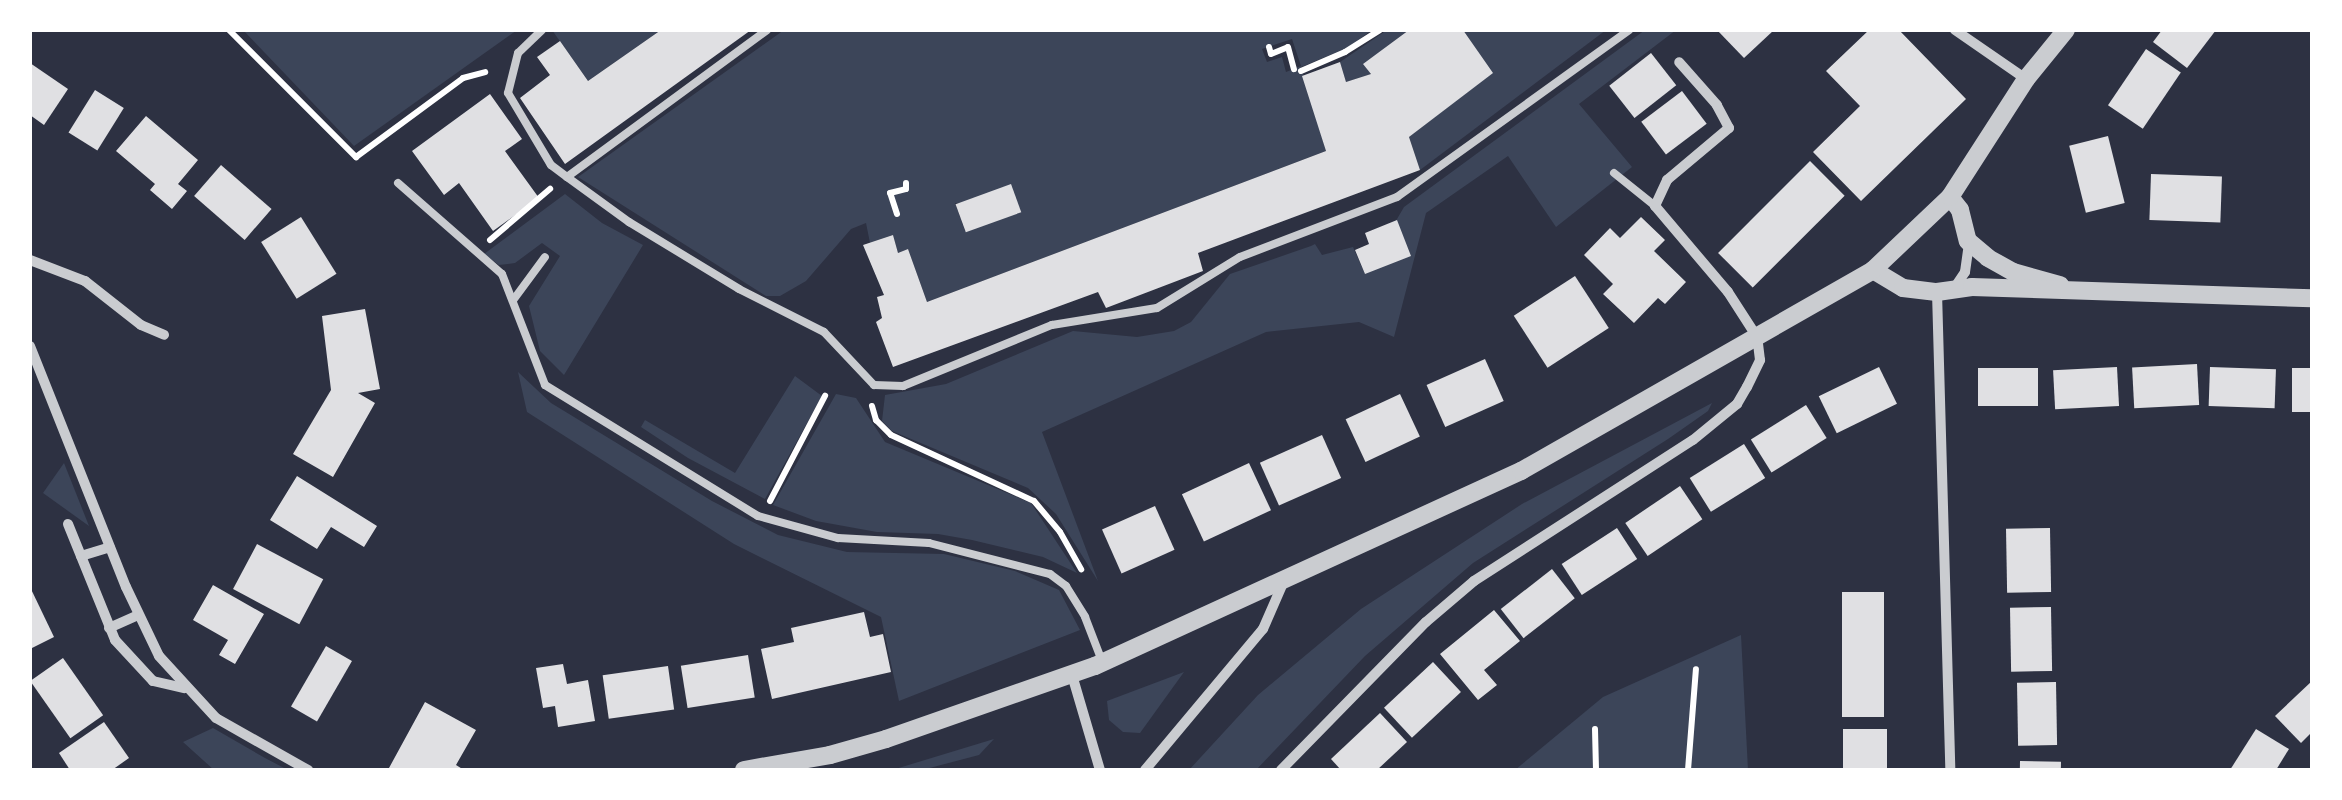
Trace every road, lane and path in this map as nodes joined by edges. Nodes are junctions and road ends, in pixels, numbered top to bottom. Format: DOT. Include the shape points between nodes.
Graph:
graph roads {
  1 [pos="230,30"];
  2 [pos="542,30"];
  3 [pos="767,30"];
  4 [pos="1380,30"];
  5 [pos="1629,30"];
  6 [pos="1955,30"];
  7 [pos="2066,30"];
  8 [pos="1269,47"];
  9 [pos="1679,62"];
  10 [pos="485,72"];
  11 [pos="2026,79"];
  12 [pos="1614,173"];
  13 [pos="566,177"];
  14 [pos="398,183"];
  15 [pos="906,183"];
  16 [pos="550,190"];
  17 [pos="1950,197"];
  18 [pos="1656,206"];
  19 [pos="897,214"];
  20 [pos="1968,241"];
  21 [pos="476,252"];
  22 [pos="546,257"];
  23 [pos="30,260"];
  24 [pos="1873,270"];
  25 [pos="1946,289"];
  26 [pos="2099,292"];
  27 [pos="514,298"];
  28 [pos="2312,298"];
  29 [pos="164,335"];
  30 [pos="1757,336"];
  31 [pos="30,346"];
  32 [pos="874,385"];
  33 [pos="825,396"];
  34 [pos="762,518"];
  35 [pos="68,524"];
  36 [pos="110,547"];
  37 [pos="81,556"];
  38 [pos="1083,574"];
  39 [pos="1284,580"];
  40 [pos="138,615"];
  41 [pos="109,628"];
  42 [pos="1102,663"];
  43 [pos="1696,669"];
  44 [pos="1072,675"];
  45 [pos="184,688"];
  46 [pos="1595,730"];
  47 [pos="308,770"];
  48 [pos="744,770"];
  49 [pos="1100,770"];
  50 [pos="1145,770"];
  51 [pos="1281,770"];
  52 [pos="1596,770"];
  53 [pos="1688,770"];
  54 [pos="1950,770"];
  1 -- 10 [label="path" via="356,157 463,78"];
  2 -- 13 [label="lane" via="518,53 508,93 551,165"];
  3 -- 13 [label="lane"];
  4 -- 8 [label="path" via="1298,70 1288,47 1271,54"];
  5 -- 32 [label="lane" via="1397,197 1240,257 1157,308 1052,324 916,382"];
  6 -- 11 [label="street"];
  7 -- 11 [label="street"];
  9 -- 18 [label="street" via="1729,128 1667,180"];
  11 -- 17 [label="street"];
  12 -- 18 [label="lane"];
  13 -- 32 [label="lane" via="739,289 824,332"];
  14 -- 21 [label="lane"];
  15 -- 19 [label="path" via="906,189 890,193"];
  16 -- 21 [label="path"];
  17 -- 20 [label="street"];
  17 -- 24 [label="street"];
  18 -- 30 [label="street"];
  20 -- 25 [label="street" via="1965,272"];
  20 -- 26 [label="street" via="2013,272"];
  21 -- 27 [label="lane" via="502,274"];
  22 -- 27 [label="lane"];
  23 -- 29 [label="street" via="85,282"];
  24 -- 25 [label="street" via="1903,288"];
  24 -- 30 [label="street"];
  25 -- 26 [label="street"];
  25 -- 54 [label="street"];
  26 -- 28 [label="street"];
  27 -- 34 [label="lane" via="545,384"];
  30 -- 39 [label="street" via="1521,471"];
  30 -- 51 [label="street" via="1760,360 1737,404 1693,440 1474,581"];
  31 -- 36 [label="street"];
  32 -- 38 [label="path" via="872,412 884,430 1034,500"];
  33 -- 34 [label="path"];
  34 -- 42 [label="lane" via="838,538 929,543 1050,574 1085,617"];
  35 -- 37 [label="street"];
  36 -- 37 [label="street"];
  36 -- 40 [label="street"];
  37 -- 41 [label="street"];
  39 -- 42 [label="street"];
  39 -- 50 [label="street" via="1264,630"];
  40 -- 41 [label="street"];
  40 -- 45 [label="street"];
  41 -- 45 [label="street" via="152,681"];
  42 -- 44 [label="street"];
  43 -- 53 [label="path"];
  44 -- 48 [label="street" via="830,755"];
  44 -- 49 [label="street"];
  45 -- 47 [label="street" via="216,718"];
  46 -- 52 [label="path"];
}
